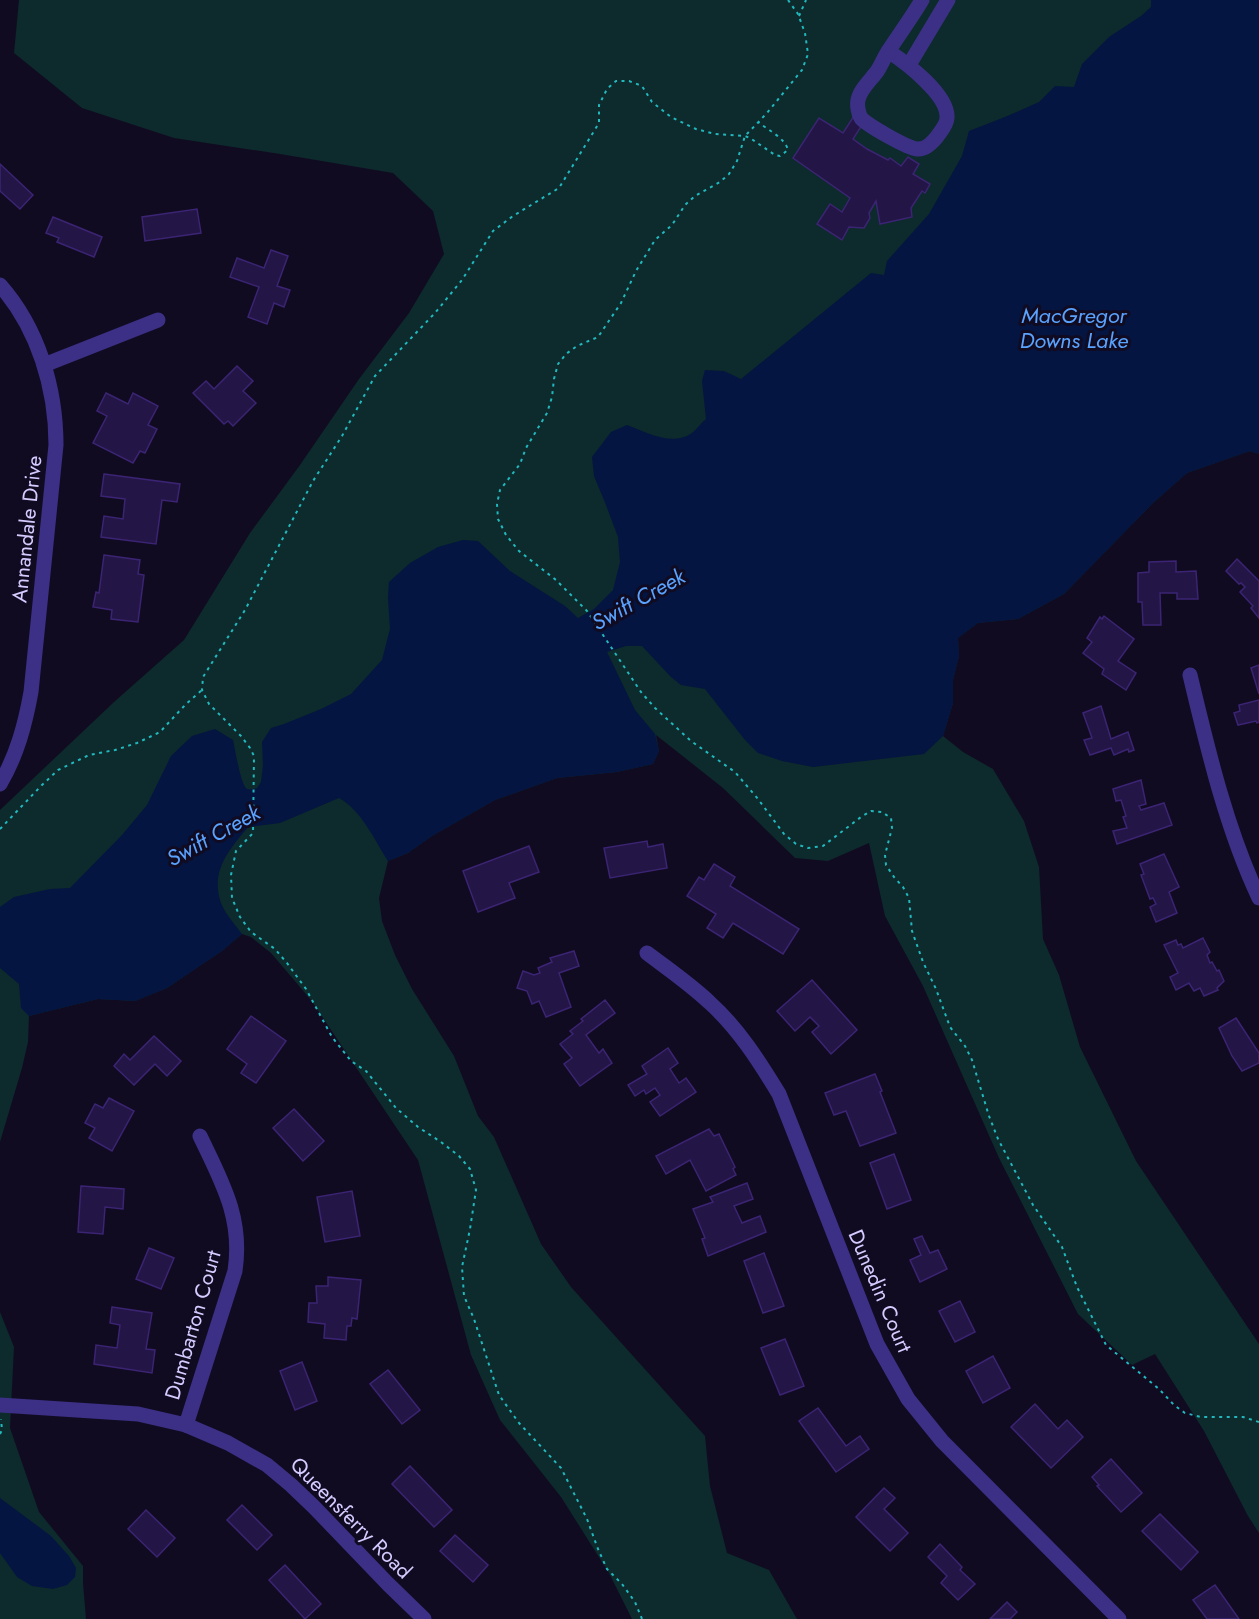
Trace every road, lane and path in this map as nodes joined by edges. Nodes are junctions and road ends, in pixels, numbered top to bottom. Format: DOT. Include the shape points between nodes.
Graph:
graph roads {
  1 [pos="788,0"];
  2 [pos="806,0"];
  3 [pos="922,0"];
  4 [pos="948,0"];
  5 [pos="799,16"];
  6 [pos="888,51"];
  7 [pos="909,65"];
  8 [pos="758,122"];
  9 [pos="745,136"];
  10 [pos="0,285"];
  11 [pos="158,320"];
  12 [pos="44,365"];
  13 [pos="1190,675"];
  14 [pos="202,690"];
  15 [pos="0,784"];
  16 [pos="0,829"];
  17 [pos="1259,898"];
  18 [pos="647,953"];
  19 [pos="200,1136"];
  20 [pos="0,1405"];
  21 [pos="1,1413"];
  22 [pos="1259,1422"];
  23 [pos="186,1425"];
  24 [pos="0,1434"];
  25 [pos="424,1619"];
  26 [pos="642,1619"];
  27 [pos="1119,1619"];
  1 -- 5 [label="path"];
  2 -- 5 [label="path"];
  3 -- 6 [label="street"];
  4 -- 7 [label="street"];
  5 -- 8 [label="path" via="808,54 802,70"];
  6 -- 7 [label="street"];
  6 -- 7 [label="street" via="858,97 857,107 861,118 917,149 936,138 947,117 942,101"];
  8 -- 9 [label="path"];
  8 -- 9 [label="path" via="784,141 788,150 775,155"];
  9 -- 14 [label="path" via="696,129 671,117 635,83 616,81 607,89 599,105 599,123 559,188 493,231 442,305 375,376 313,481 245,610 203,676"];
  9 -- 22 [label="path" via="729,174 694,196 655,240 598,337 577,346 558,364 547,413 520,464 500,490 498,519 519,551 587,611 655,708 691,741 735,772 796,844 808,848 823,846 870,811 891,818 886,865 909,898 912,931 923,962 950,1028 972,1060 998,1139 1033,1205 1062,1247 1106,1345 1185,1413 1243,1417"];
  10 -- 12 [label="street, Annandale Drive" via="26,323"];
  11 -- 12 [label="street"];
  12 -- 15 [label="street, Annandale Drive" via="56,428 54,476 31,692 19,742"];
  13 -- 17 [label="street" via="1217,779"];
  14 -- 16 [label="path" via="160,732 137,743 89,755 58,770"];
  14 -- 26 [label="path" via="208,704 241,736 254,756 253,833 236,851 231,875 232,898 240,917 251,932 287,963 351,1061 366,1071 396,1108 459,1156 470,1169 476,1190 462,1267 464,1296 499,1395 561,1468 607,1569 636,1602"];
  18 -- 27 [label="street, Dunedin Court" via="710,1003 764,1068 779,1094 877,1344 908,1400 942,1441"];
  19 -- 23 [label="street, Dumbarton Court" via="227,1192 238,1254"];
  20 -- 23 [label="street, Queensferry Road" via="138,1414"];
  21 -- 24 [label="path"];
  23 -- 25 [label="street, Queensferry Road" via="267,1465"];
}
